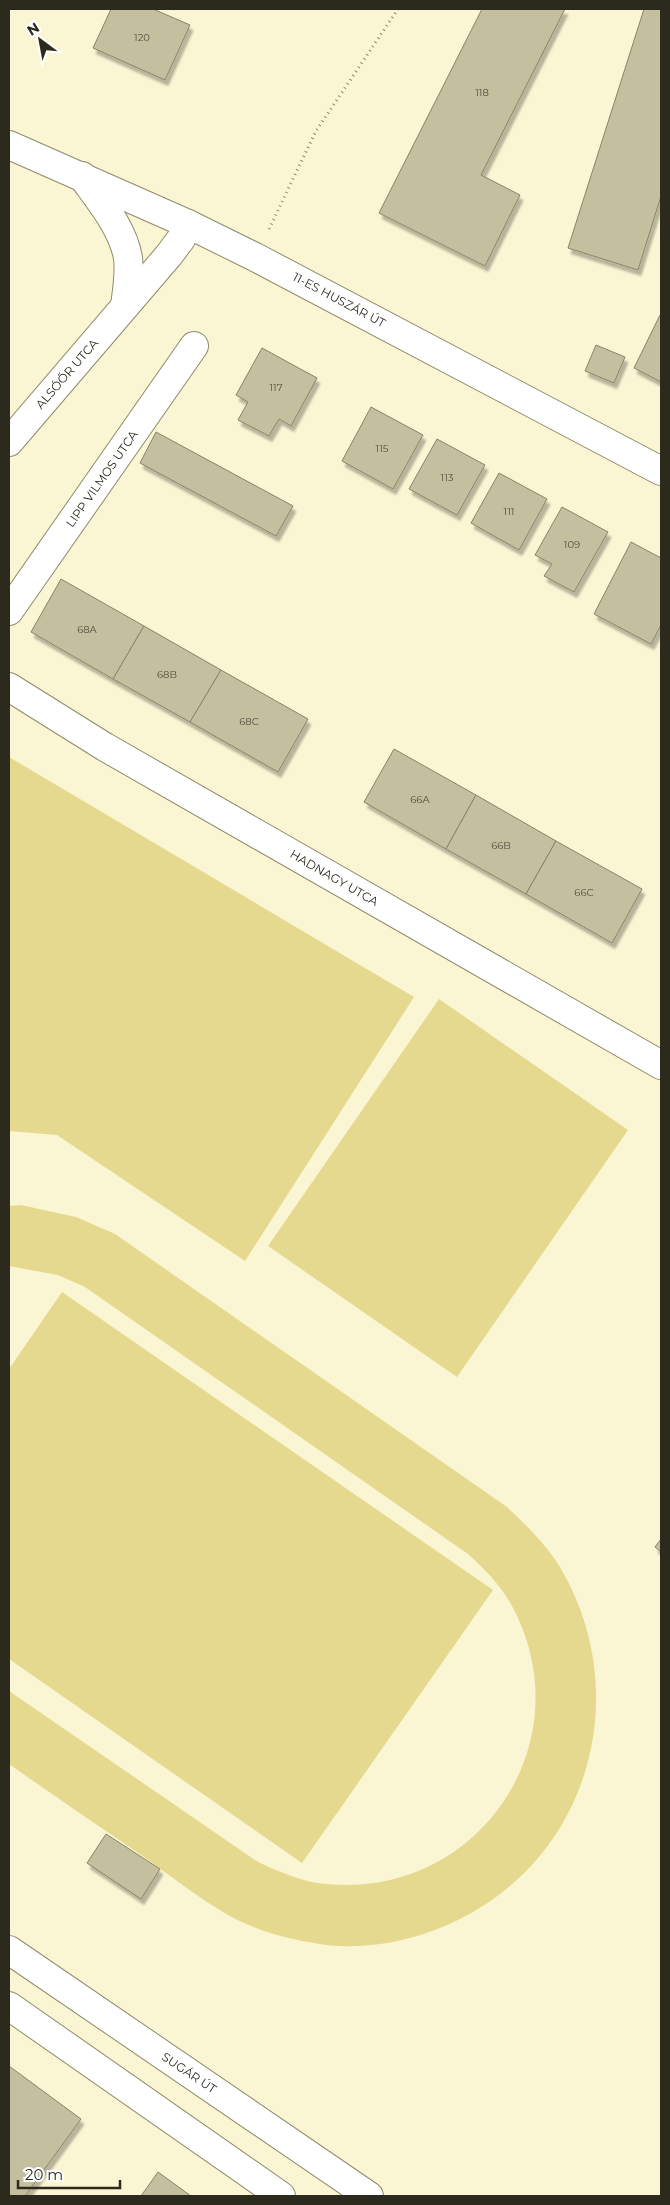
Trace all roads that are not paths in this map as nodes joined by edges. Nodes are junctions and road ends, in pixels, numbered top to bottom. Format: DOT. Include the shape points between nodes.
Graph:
graph roads {
  1 [pos="9,145"];
  2 [pos="82,176"];
  3 [pos="188,224"];
  4 [pos="125,306"];
  5 [pos="194,346"];
  6 [pos="9,442"];
  7 [pos="661,471"];
  8 [pos="9,611"];
  9 [pos="9,688"];
  10 [pos="661,1065"];
  11 [pos="9,1950"];
  12 [pos="9,2006"];
  13 [pos="281,2196"];
  14 [pos="369,2196"];
  1 -- 2 [label="street, 11-ES HUSZÁR ÚT"];
  2 -- 3 [label="street, 11-ES HUSZÁR ÚT"];
  2 -- 4 [label="street" via="110,216 128,257"];
  3 -- 4 [label="street, ALSÓŐR UTCA" via="169,255"];
  3 -- 7 [label="street, 11-ES HUSZÁR ÚT"];
  4 -- 6 [label="street, ALSÓŐR UTCA"];
  5 -- 8 [label="street, LIPP VILMOS UTCA"];
  9 -- 10 [label="street, HADNAGY UTCA"];
  11 -- 14 [label="street, SUGÁR ÚT"];
  12 -- 13 [label="street"];
}
